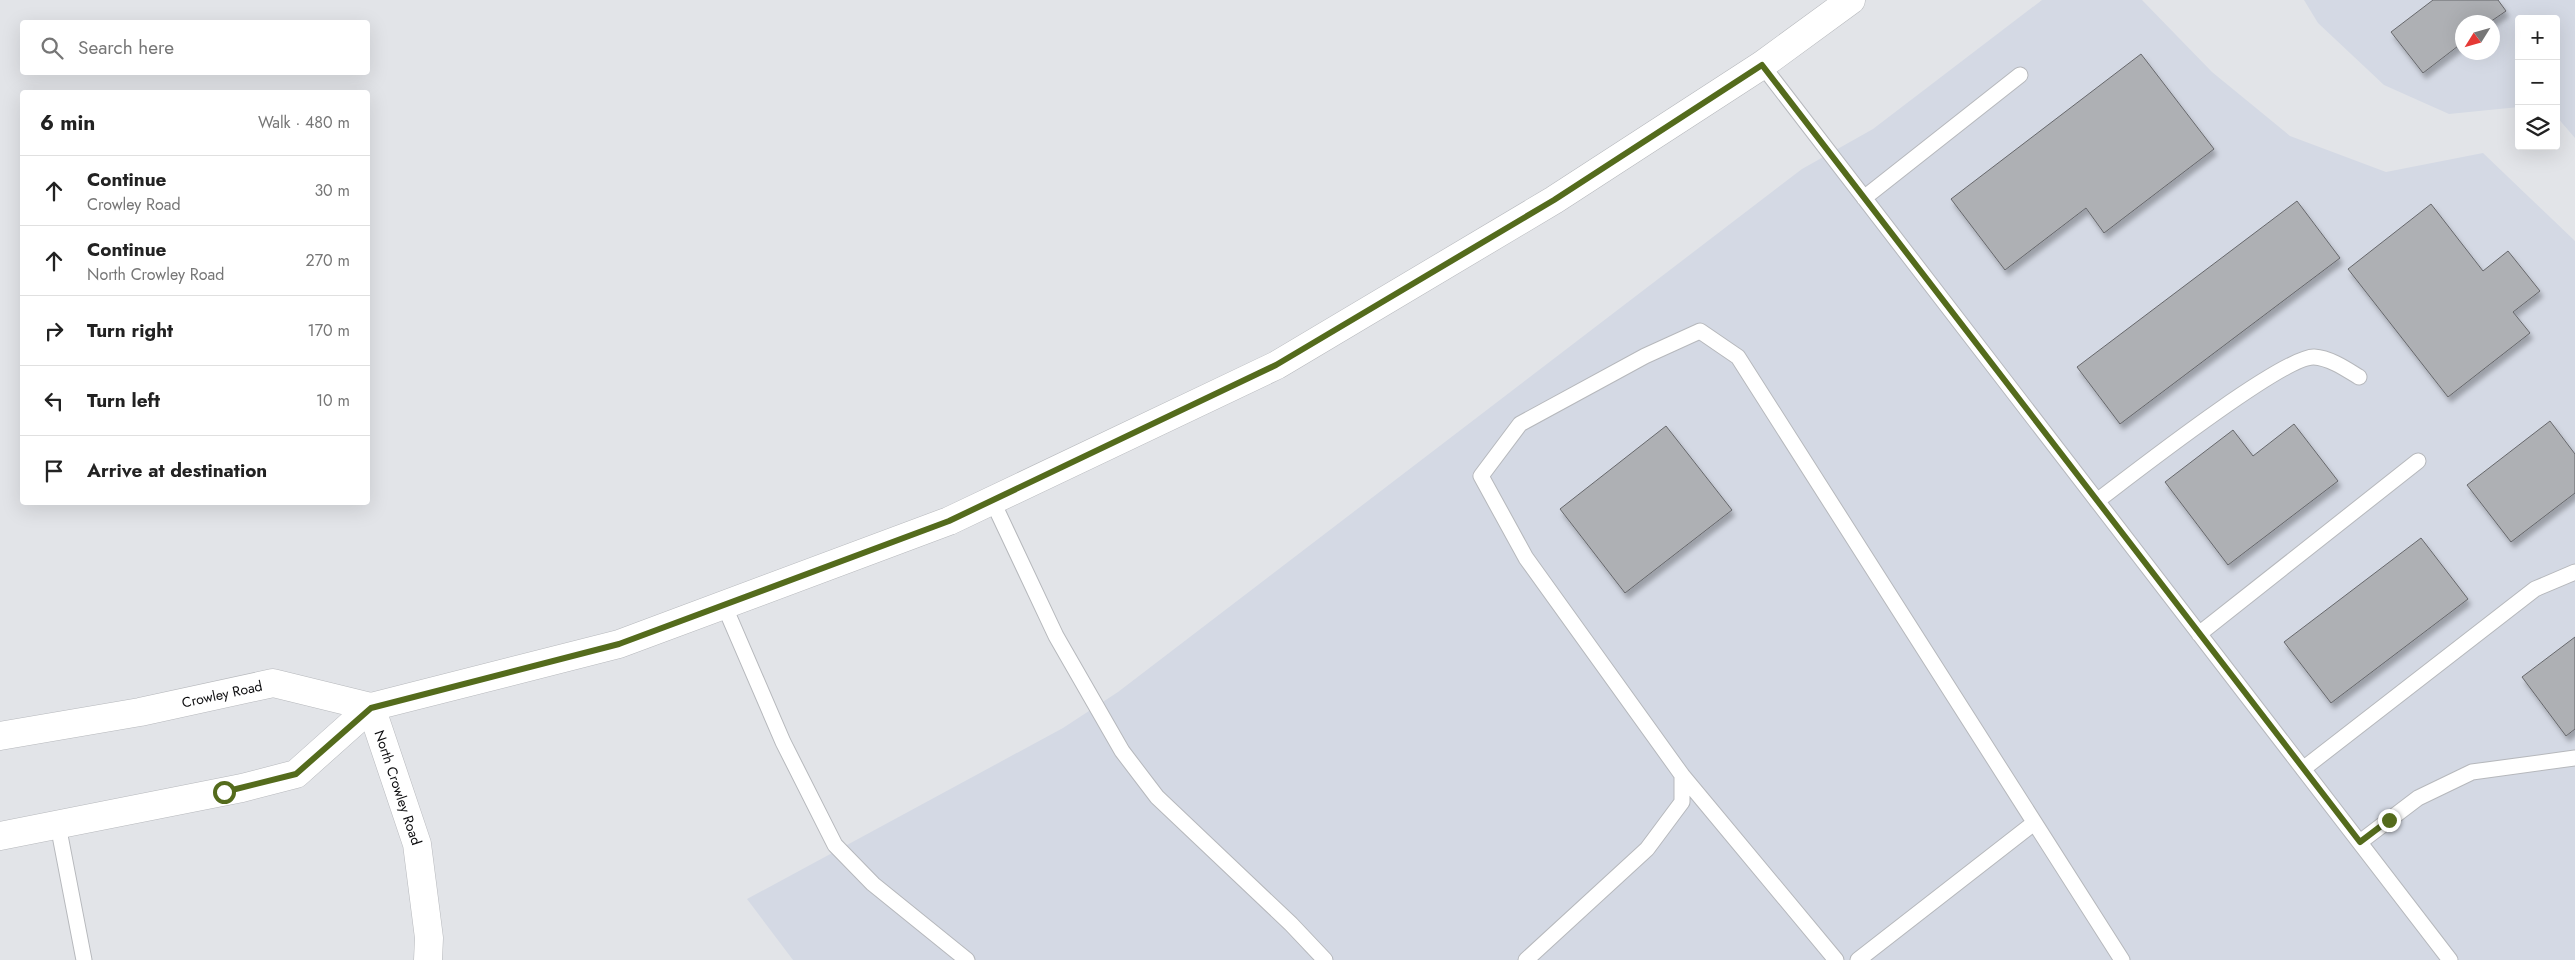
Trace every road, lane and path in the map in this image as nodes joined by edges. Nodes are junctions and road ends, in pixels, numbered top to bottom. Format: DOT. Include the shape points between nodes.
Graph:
graph roads {
  1 [pos="1851,0"];
  2 [pos="1762,65"];
  3 [pos="2020,75"];
  4 [pos="1864,198"];
  5 [pos="2359,377"];
  6 [pos="2418,461"];
  7 [pos="992,500"];
  8 [pos="2097,501"];
  9 [pos="2575,572"];
  10 [pos="724,605"];
  11 [pos="2199,634"];
  12 [pos="371,708"];
  13 [pos="0,736"];
  14 [pos="2575,758"];
  15 [pos="2303,769"];
  16 [pos="1682,775"];
  17 [pos="2034,823"];
  18 [pos="58,824"];
  19 [pos="0,836"];
  20 [pos="2360,842"];
  21 [pos="84,960"];
  22 [pos="428,960"];
  23 [pos="966,960"];
  24 [pos="1325,960"];
  25 [pos="1526,960"];
  26 [pos="1836,960"];
  27 [pos="1858,960"];
  28 [pos="2122,960"];
  29 [pos="2450,960"];
  1 -- 2 [label="main road"];
  2 -- 4 [label="lane"];
  2 -- 7 [label="main road" via="1554,200 1276,365"];
  3 -- 4 [label="lane"];
  4 -- 8 [label="lane"];
  5 -- 8 [label="lane" via="2339,365 2313,357 2282,369 2192,430"];
  6 -- 11 [label="lane"];
  7 -- 10 [label="main road" via="949,521"];
  7 -- 24 [label="lane" via="1056,636 1122,751 1157,797"];
  8 -- 11 [label="lane"];
  9 -- 15 [label="lane" via="2535,589"];
  10 -- 12 [label="main road" via="619,644"];
  10 -- 23 [label="lane" via="783,742 835,845 874,884"];
  11 -- 15 [label="lane"];
  12 -- 13 [label="main road, Crowley Road" via="273,683 140,712"];
  12 -- 18 [label="main road" via="296,774 242,788"];
  12 -- 22 [label="main road, North Crowley Road" via="417,844 429,938"];
  14 -- 20 [label="lane" via="2472,772 2418,798"];
  15 -- 20 [label="lane"];
  16 -- 17 [label="lane" via="1526,558 1481,476 1520,424 1645,356 1700,331 1738,357"];
  16 -- 25 [label="lane" via="1682,802 1647,849"];
  16 -- 26 [label="lane"];
  17 -- 27 [label="lane"];
  17 -- 28 [label="lane"];
  18 -- 19 [label="main road"];
  18 -- 21 [label="lane"];
  20 -- 29 [label="lane"];
}
